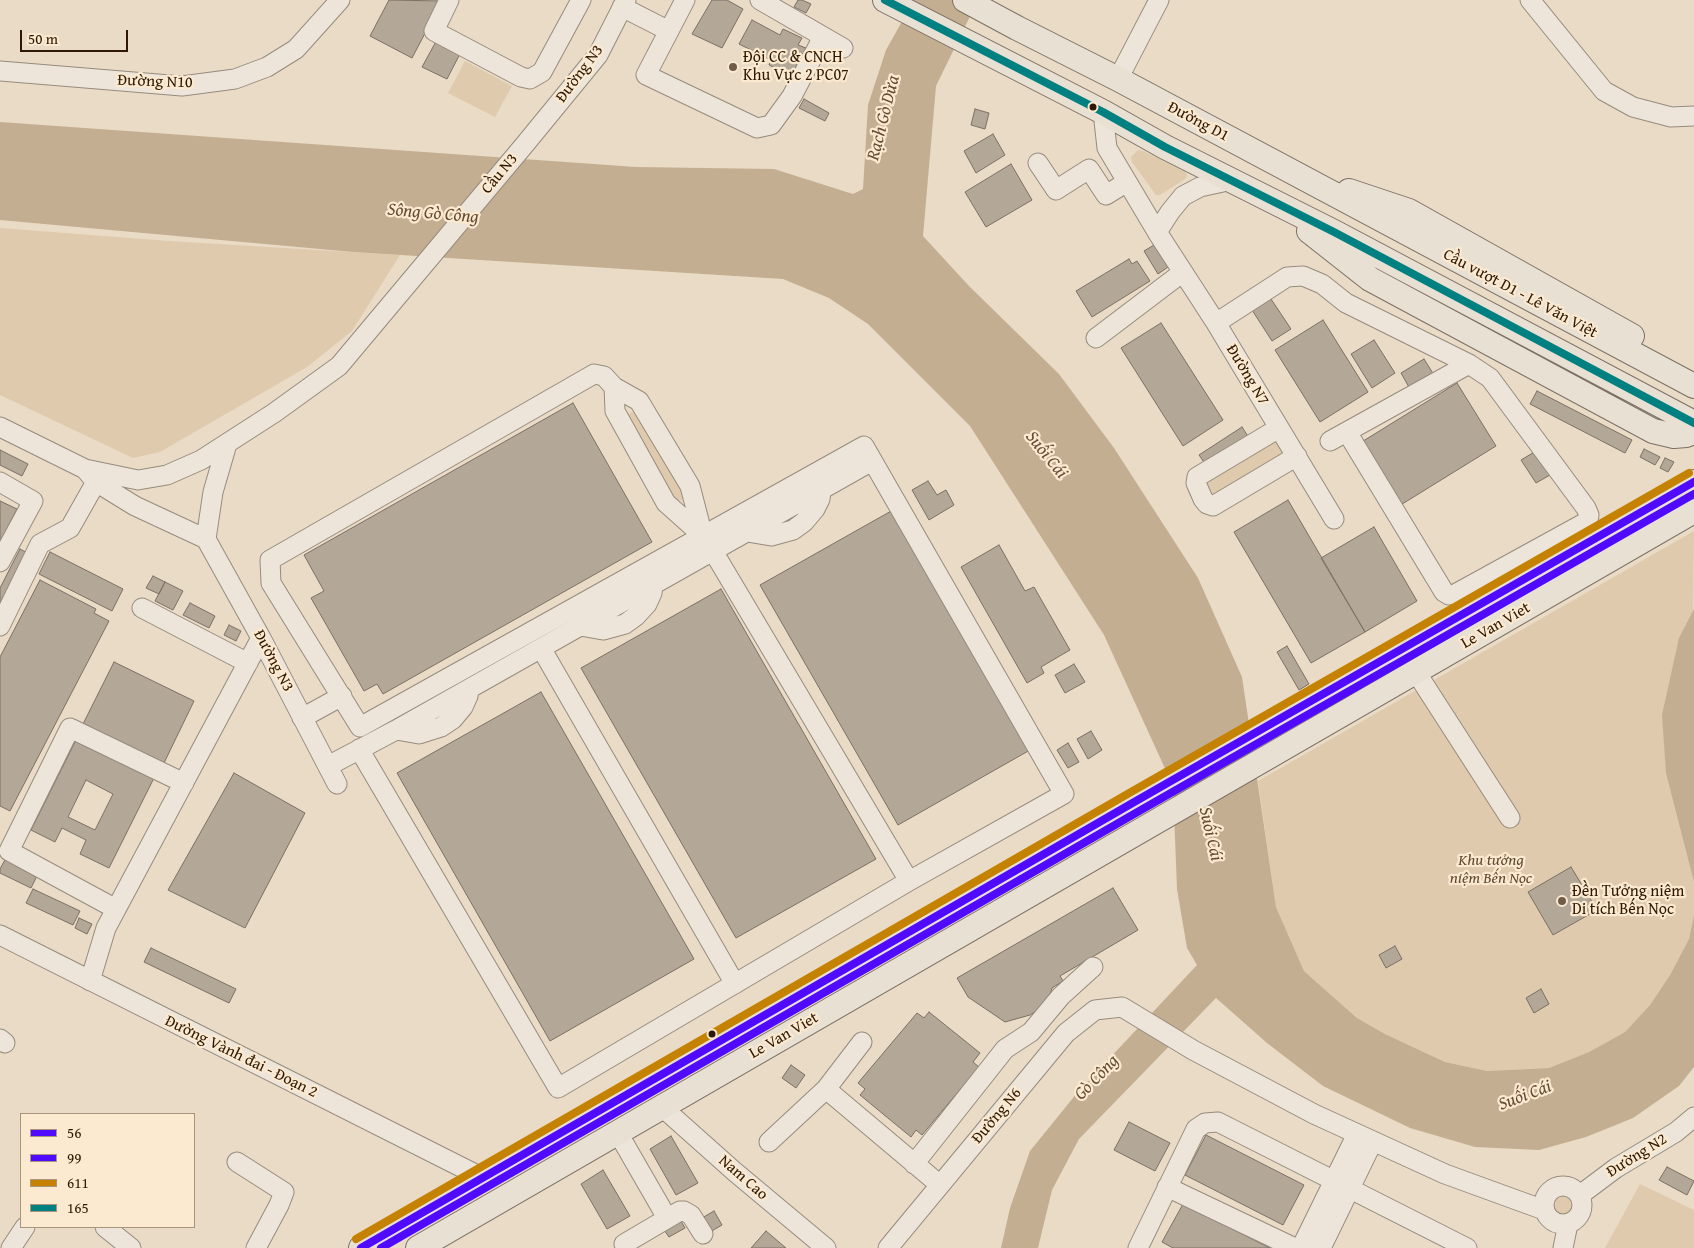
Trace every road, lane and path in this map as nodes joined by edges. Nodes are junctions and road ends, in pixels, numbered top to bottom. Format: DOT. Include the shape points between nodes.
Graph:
graph roads {
  1 [pos="340,0"];
  2 [pos="449,0"];
  3 [pos="581,0"];
  4 [pos="685,0"];
  5 [pos="762,0"];
  6 [pos="885,0"];
  7 [pos="965,0"];
  8 [pos="988,0"];
  9 [pos="1159,0"];
  10 [pos="1530,0"];
  11 [pos="624,3"];
  12 [pos="1019,23"];
  13 [pos="669,31"];
  14 [pos="823,36"];
  15 [pos="843,48"];
  16 [pos="0,71"];
  17 [pos="1118,79"];
  18 [pos="1103,112"];
  19 [pos="1694,116"];
  20 [pos="526,144"];
  21 [pos="1038,163"];
  22 [pos="1285,169"];
  23 [pos="1232,180"];
  24 [pos="1127,182"];
  25 [pos="1271,201"];
  26 [pos="1346,202"];
  27 [pos="1157,232"];
  28 [pos="1183,272"];
  29 [pos="1216,323"];
  30 [pos="1096,338"];
  31 [pos="1469,364"];
  32 [pos="1694,372"];
  33 [pos="1694,386"];
  34 [pos="614,387"];
  35 [pos="639,401"];
  36 [pos="615,411"];
  37 [pos="1694,423"];
  38 [pos="0,427"];
  39 [pos="1279,428"];
  40 [pos="1347,432"];
  41 [pos="1694,432"];
  42 [pos="1330,441"];
  43 [pos="228,444"];
  44 [pos="868,454"];
  45 [pos="1297,456"];
  46 [pos="90,476"];
  47 [pos="0,482"];
  48 [pos="1694,482"];
  49 [pos="1694,511"];
  50 [pos="1334,519"];
  51 [pos="206,540"];
  52 [pos="708,543"];
  53 [pos="0,562"];
  54 [pos="142,608"];
  55 [pos="0,626"];
  56 [pos="261,638"];
  57 [pos="541,648"];
  58 [pos="1404,648"];
  59 [pos="248,663"];
  60 [pos="1416,672"];
  61 [pos="342,696"];
  62 [pos="302,718"];
  63 [pos="359,749"];
  64 [pos="328,766"];
  65 [pos="184,783"];
  66 [pos="337,784"];
  67 [pos="1510,818"];
  68 [pos="909,881"];
  69 [pos="116,909"];
  70 [pos="0,935"];
  71 [pos="1093,966"];
  72 [pos="90,981"];
  73 [pos="735,984"];
  74 [pos="862,1042"];
  75 [pos="637,1089"];
  76 [pos="826,1089"];
  77 [pos="662,1107"];
  78 [pos="1694,1117"];
  79 [pos="618,1133"];
  80 [pos="1365,1137"];
  81 [pos="769,1142"];
  82 [pos="237,1162"];
  83 [pos="914,1164"];
  84 [pos="483,1178"];
  85 [pos="940,1185"];
  86 [pos="1342,1185"];
  87 [pos="1168,1187"];
  88 [pos="1580,1194"];
  89 [pos="1544,1210"];
  90 [pos="667,1218"];
  91 [pos="1568,1224"];
  92 [pos="25,1228"];
  93 [pos="106,1228"];
  94 [pos="702,1234"];
  95 [pos="624,1244"];
  96 [pos="11,1248"];
  97 [pos="131,1248"];
  98 [pos="256,1248"];
  99 [pos="361,1248"];
  100 [pos="418,1248"];
  101 [pos="826,1248"];
  102 [pos="888,1248"];
  103 [pos="1138,1248"];
  104 [pos="1295,1248"];
  105 [pos="1301,1248"];
  106 [pos="1322,1248"];
  107 [pos="1466,1248"];
  108 [pos="1563,1248"];
  1 -- 16 [label="street, Đường N10" via="296,49 235,79 182,86"];
  2 -- 3 [label="street" via="434,31 530,79 542,72"];
  4 -- 13 [label="street"];
  5 -- 14 [label="street"];
  6 -- 18 [label="main road"];
  7 -- 12 [label="main road, Đường D1"];
  8 -- 12 [label="main road, Đường D1"];
  9 -- 17 [label="street"];
  10 -- 19 [label="street" via="1604,91 1633,107 1671,117"];
  11 -- 13 [label="street"];
  11 -- 20 [label="street, Đường N3" via="598,55"];
  12 -- 17 [label="main road, Đường D1" via="1048,44"];
  13 -- 14 [label="street" via="646,75 756,128 771,125 792,96"];
  14 -- 15 [label="street"];
  17 -- 22 [label="main road, Đường D1"];
  18 -- 23 [label="main road"];
  18 -- 24 [label="street, Đường N7" via="1107,148"];
  20 -- 43 [label="street, Cầu N3" via="339,366"];
  21 -- 24 [label="street" via="1056,190 1089,169 1106,196"];
  22 -- 26 [label="main road, Đường D1"];
  22 -- 32 [label="main road" via="1409,211"];
  23 -- 25 [label="main road"];
  23 -- 27 [label="street" via="1200,187 1183,196"];
  24 -- 27 [label="street, Đường N7"];
  25 -- 37 [label="main road, Cầu vượt D1 - Lê Văn Việt"];
  25 -- 41 [label="main road" via="1370,279 1653,431 1674,436"];
  26 -- 33 [label="main road, Cầu vượt D1 - Lê Văn Việt"];
  27 -- 28 [label="street, Đường N7"];
  28 -- 29 [label="street, Đường N7"];
  28 -- 30 [label="street"];
  29 -- 31 [label="street" via="1287,277 1303,276 1322,284 1346,303"];
  29 -- 39 [label="street, Đường N7"];
  31 -- 40 [label="street"];
  31 -- 40 [label="street" via="1490,378 1586,508 1588,521 1449,595 1444,592"];
  34 -- 35 [label="street"];
  34 -- 36 [label="street"];
  34 -- 61 [label="street" via="604,376 594,374 270,560 271,583"];
  35 -- 36 [label="street"];
  35 -- 52 [label="street" via="690,486"];
  36 -- 52 [label="street" via="666,503"];
  38 -- 46 [label="street"];
  39 -- 45 [label="street, Đường N7"];
  39 -- 45 [label="street" via="1198,477 1196,483 1203,499 1213,506"];
  40 -- 42 [label="street"];
  43 -- 46 [label="street" via="167,475 138,480"];
  43 -- 51 [label="street" via="213,492"];
  44 -- 52 [label="street"];
  44 -- 52 [label="street" via="821,490 747,532"];
  44 -- 68 [label="street" via="1064,794"];
  45 -- 50 [label="street, Đường N7"];
  46 -- 51 [label="street" via="135,506"];
  46 -- 55 [label="street" via="70,528 40,544"];
  47 -- 53 [label="street" via="33,501"];
  48 -- 58 [label="main road, Le Van Viet"];
  49 -- 60 [label="main road, Le Van Viet"];
  51 -- 56 [label="street, Đường N3"];
  52 -- 57 [label="street" via="653,585"];
  52 -- 61 [label="street" via="360,727"];
  52 -- 68 [label="street"];
  54 -- 59 [label="street"];
  56 -- 59 [label="street"];
  56 -- 62 [label="street, Đường N3"];
  57 -- 63 [label="street"];
  57 -- 73 [label="street"];
  58 -- 60 [label="main road"];
  58 -- 75 [label="main road, Le Van Viet"];
  59 -- 65 [label="street"];
  60 -- 67 [label="street"];
  60 -- 77 [label="main road, Le Van Viet"];
  61 -- 62 [label="street"];
  62 -- 64 [label="street, Đường N3"];
  63 -- 64 [label="street"];
  63 -- 73 [label="street" via="558,1088"];
  64 -- 66 [label="street, Đường N3"];
  65 -- 69 [label="street"];
  65 -- 69 [label="street" via="70,728 9,851"];
  68 -- 73 [label="street"];
  69 -- 72 [label="street" via="106,928"];
  70 -- 72 [label="street, Đường Vành đai - Đoạn 2"];
  71 -- 83 [label="street" via="1061,996 1031,1032 1005,1049"];
  72 -- 84 [label="street, Đường Vành đai - Đoạn 2"];
  74 -- 76 [label="street"];
  75 -- 77 [label="main road"];
  75 -- 84 [label="main road, Le Van Viet"];
  76 -- 81 [label="street"];
  76 -- 83 [label="street"];
  77 -- 79 [label="main road, Le Van Viet"];
  77 -- 101 [label="street, Nam Cao"];
  78 -- 88 [label="street, Đường N2"];
  79 -- 90 [label="street"];
  79 -- 100 [label="main road, Le Van Viet"];
  80 -- 85 [label="street, Đường N6" via="1193,1050 1122,1007 1095,1010 1066,1033"];
  80 -- 86 [label="street"];
  80 -- 89 [label="street" via="1445,1174"];
  82 -- 98 [label="street" via="284,1192"];
  83 -- 85 [label="street"];
  84 -- 99 [label="main road, Le Van Viet"];
  85 -- 102 [label="street, Đường N6"];
  86 -- 87 [label="street" via="1218,1122 1196,1128"];
  86 -- 105 [label="street"];
  86 -- 106 [label="street"];
  86 -- 107 [label="street"];
  87 -- 103 [label="street"];
  87 -- 104 [label="street"];
  88 -- 89 [label="street" via="1569,1187 1556,1187 1546,1196"];
  88 -- 91 [label="street" via="1582,1210 1577,1219"];
  89 -- 91 [label="street" via="1551,1220"];
  90 -- 94 [label="street" via="680,1211 688,1212"];
  90 -- 95 [label="street"];
  91 -- 108 [label="street"];
  92 -- 96 [label="street"];
  93 -- 97 [label="street"];
}
